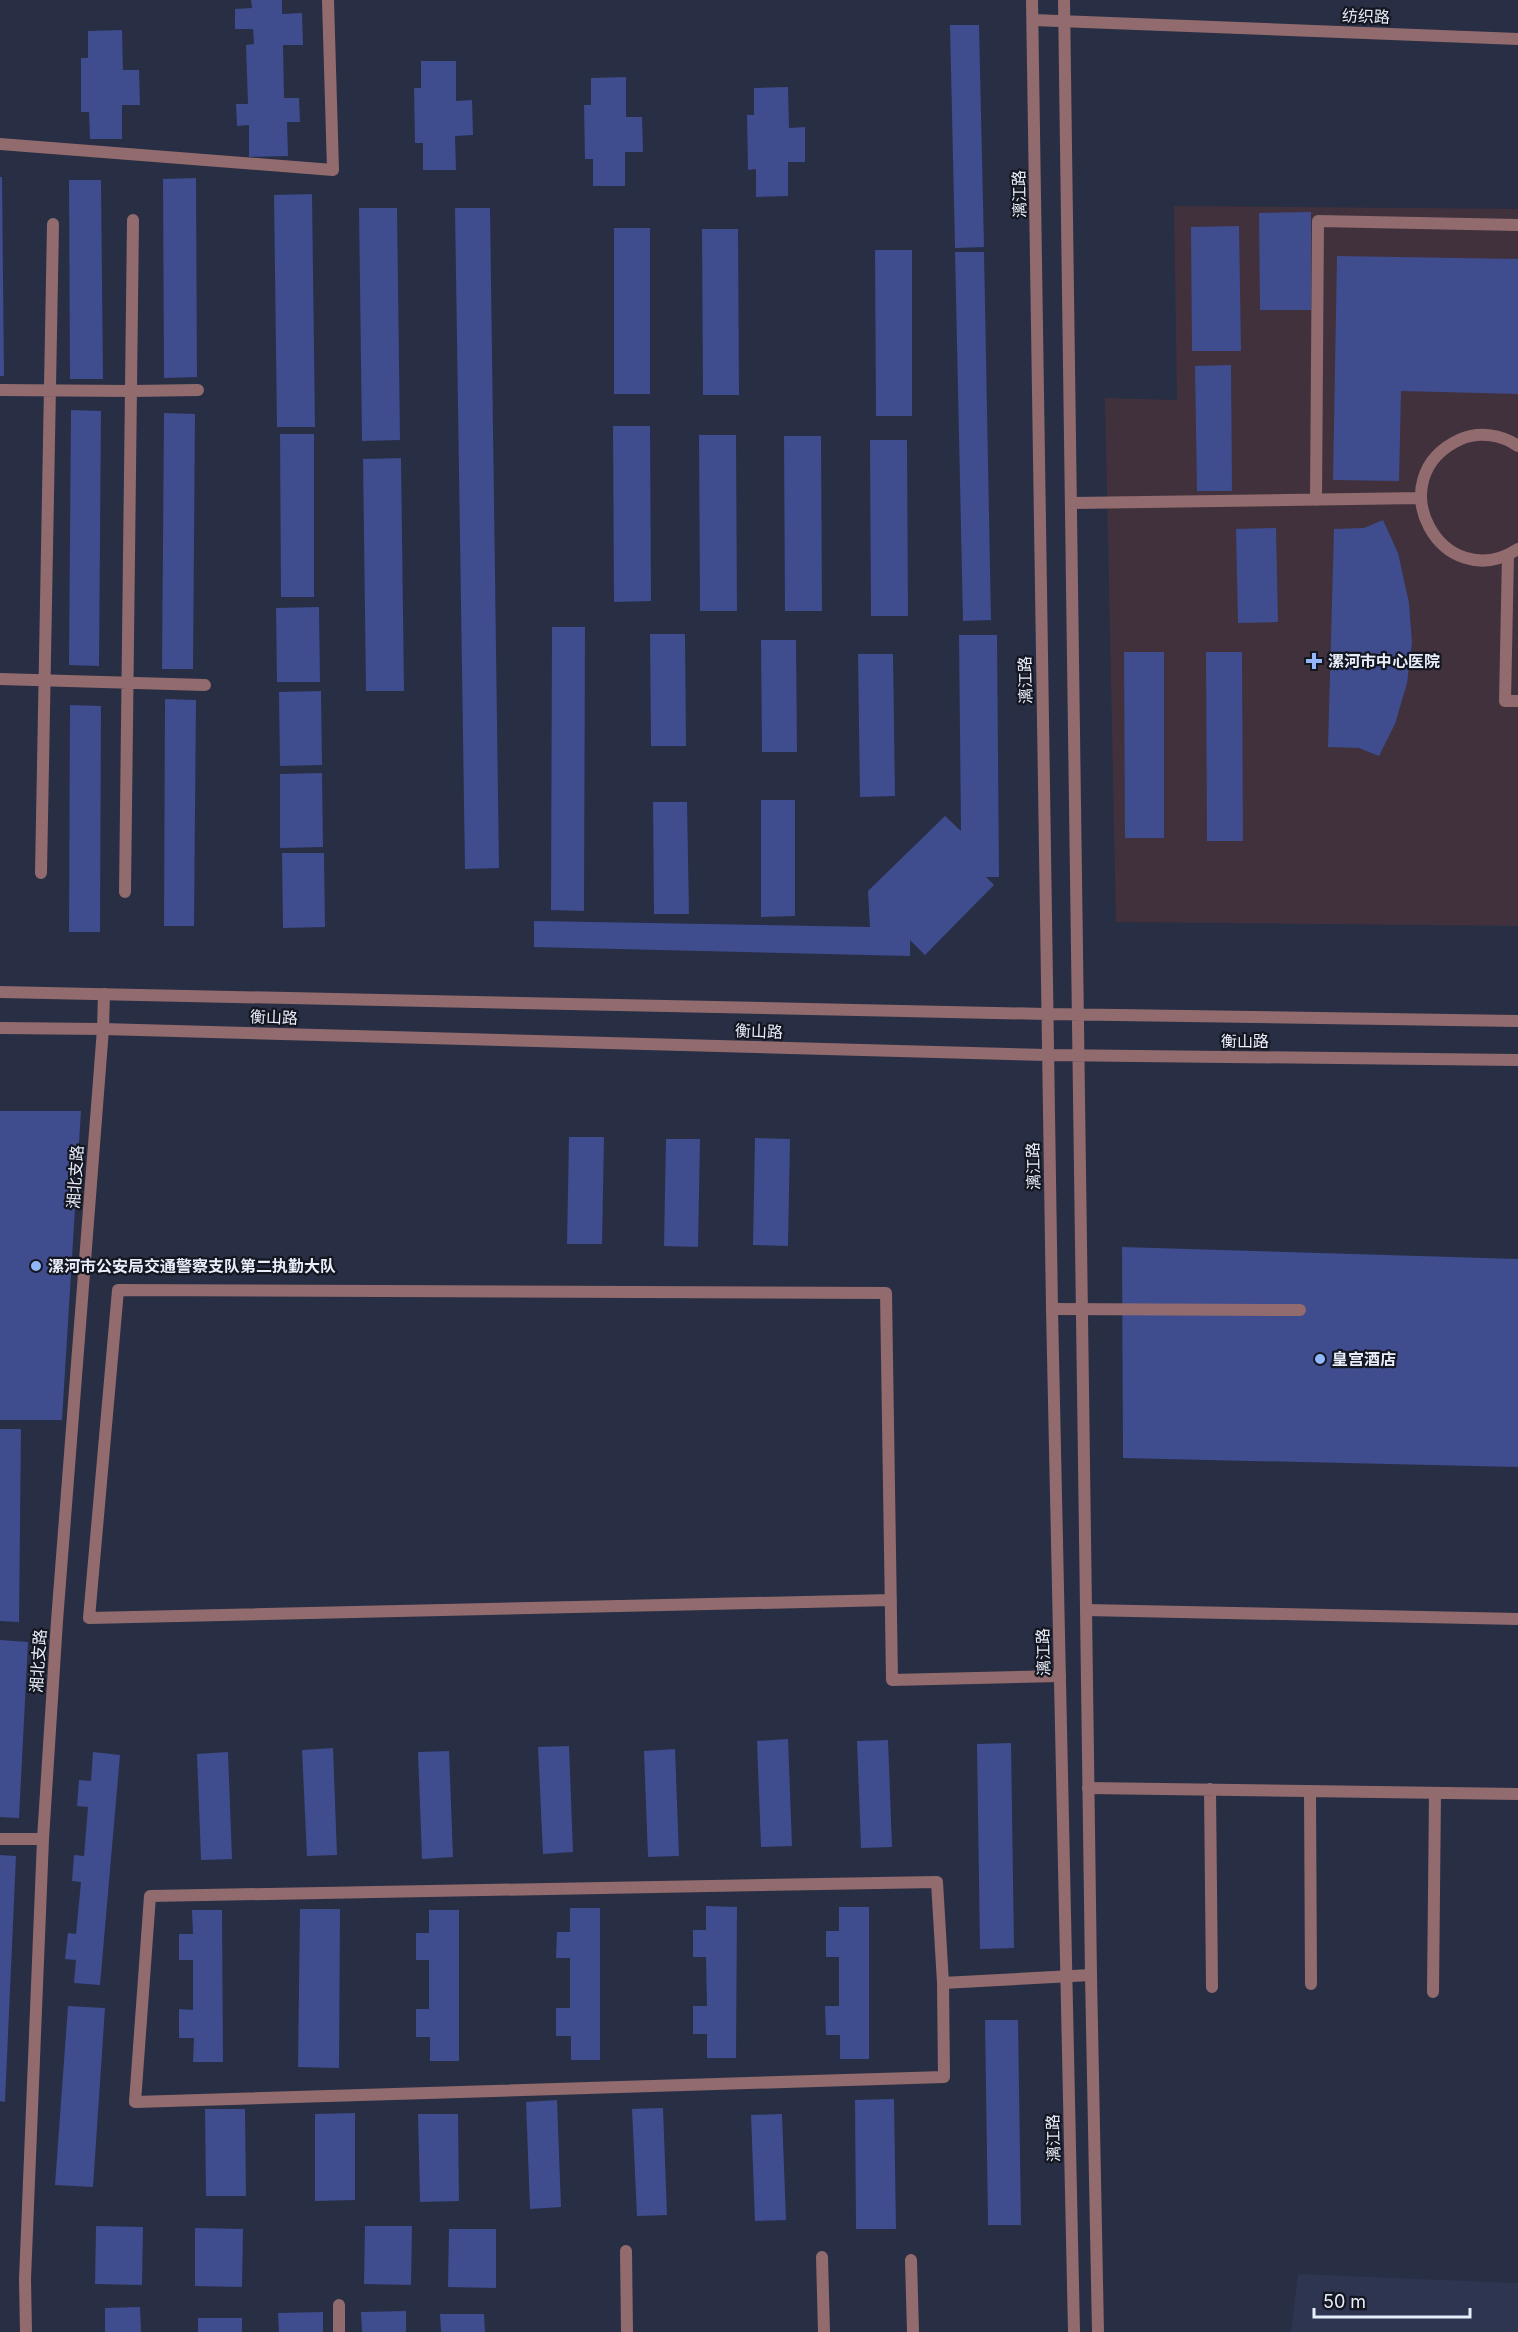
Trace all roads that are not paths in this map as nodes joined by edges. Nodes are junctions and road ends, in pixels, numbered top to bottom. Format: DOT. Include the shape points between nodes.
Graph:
graph roads {
  1 [pos="328,0"];
  2 [pos="1032,0"];
  3 [pos="1064,0"];
  4 [pos="1032,20"];
  5 [pos="1064,21"];
  6 [pos="1518,39"];
  7 [pos="0,144"];
  8 [pos="133,220"];
  9 [pos="53,224"];
  10 [pos="1518,225"];
  11 [pos="0,390"];
  12 [pos="51,390"];
  13 [pos="198,390"];
  14 [pos="131,391"];
  15 [pos="1518,446"];
  16 [pos="1420,498"];
  17 [pos="1316,500"];
  18 [pos="1072,503"];
  19 [pos="1513,552"];
  20 [pos="0,679"];
  21 [pos="45,680"];
  22 [pos="128,683"];
  23 [pos="205,685"];
  24 [pos="1518,701"];
  25 [pos="41,873"];
  26 [pos="125,892"];
  27 [pos="0,992"];
  28 [pos="104,994"];
  29 [pos="1047,1014"];
  30 [pos="1079,1014"];
  31 [pos="1518,1021"];
  32 [pos="0,1028"];
  33 [pos="103,1029"];
  34 [pos="1047,1055"];
  35 [pos="1079,1056"];
  36 [pos="1518,1060"];
  37 [pos="1052,1309"];
  38 [pos="1082,1309"];
  39 [pos="1300,1310"];
  40 [pos="891,1600"];
  41 [pos="1086,1610"];
  42 [pos="1518,1619"];
  43 [pos="1060,1676"];
  44 [pos="1088,1788"];
  45 [pos="1210,1789"];
  46 [pos="1310,1791"];
  47 [pos="1435,1793"];
  48 [pos="1518,1794"];
  49 [pos="0,1839"];
  50 [pos="43,1839"];
  51 [pos="1091,1975"];
  52 [pos="1066,1976"];
  53 [pos="943,1983"];
  54 [pos="1311,1984"];
  55 [pos="1212,1987"];
  56 [pos="1433,1992"];
  57 [pos="626,2251"];
  58 [pos="822,2257"];
  59 [pos="911,2260"];
  60 [pos="339,2305"];
  61 [pos="26,2332"];
  62 [pos="339,2332"];
  63 [pos="627,2332"];
  64 [pos="824,2332"];
  65 [pos="913,2332"];
  66 [pos="1074,2332"];
  67 [pos="1098,2332"];
  1 -- 7 [label="street" via="333,170"];
  2 -- 4 [label="street, 漓江路"];
  3 -- 5 [label="street"];
  4 -- 5 [label="street, 纺织路"];
  4 -- 29 [label="street, 漓江路"];
  5 -- 6 [label="street, 纺织路"];
  5 -- 18 [label="street"];
  8 -- 14 [label="street"];
  9 -- 12 [label="street"];
  10 -- 17 [label="street" via="1318,221"];
  11 -- 12 [label="street"];
  12 -- 14 [label="street"];
  12 -- 21 [label="street"];
  13 -- 14 [label="street"];
  14 -- 22 [label="street"];
  15 -- 16 [label="street" via="1489,435 1468,436 1449,444 1433,459 1423,477"];
  16 -- 17 [label="street"];
  16 -- 19 [label="street" via="1424,519 1434,537 1449,550 1468,559 1488,560"];
  17 -- 18 [label="street"];
  18 -- 30 [label="street"];
  19 -- 24 [label="street" via="1505,701"];
  20 -- 21 [label="street"];
  21 -- 22 [label="street"];
  21 -- 25 [label="street"];
  22 -- 23 [label="street"];
  22 -- 26 [label="street"];
  27 -- 28 [label="street, 衡山路"];
  28 -- 29 [label="street, 衡山路"];
  28 -- 33 [label="street, 湘北支路"];
  29 -- 30 [label="street, 衡山路"];
  29 -- 34 [label="street, 漓江路"];
  30 -- 31 [label="street, 衡山路"];
  30 -- 35 [label="street"];
  32 -- 33 [label="street, 衡山路"];
  33 -- 34 [label="street, 衡山路"];
  33 -- 50 [label="street, 湘北支路"];
  34 -- 35 [label="street, 衡山路"];
  34 -- 37 [label="street, 漓江路"];
  35 -- 36 [label="street, 衡山路"];
  35 -- 38 [label="street"];
  37 -- 38 [label="street"];
  37 -- 43 [label="street, 漓江路"];
  38 -- 39 [label="street"];
  38 -- 41 [label="street"];
  40 -- 40 [label="street" via="886,1293 118,1290 90,1618"];
  40 -- 43 [label="street" via="892,1680"];
  41 -- 42 [label="street"];
  41 -- 44 [label="street"];
  43 -- 52 [label="street, 漓江路"];
  44 -- 45 [label="street"];
  44 -- 51 [label="street"];
  45 -- 46 [label="street"];
  45 -- 55 [label="street"];
  46 -- 47 [label="street"];
  46 -- 54 [label="street"];
  47 -- 48 [label="street"];
  47 -- 56 [label="street"];
  49 -- 50 [label="street"];
  50 -- 61 [label="street, 湘北支路"];
  51 -- 52 [label="street"];
  51 -- 67 [label="street"];
  52 -- 53 [label="street"];
  52 -- 66 [label="street, 漓江路"];
  53 -- 53 [label="street" via="937,1882 150,1896 135,2102 944,2077"];
  57 -- 63 [label="street"];
  58 -- 64 [label="street"];
  59 -- 65 [label="street"];
  60 -- 62 [label="street"];
}
